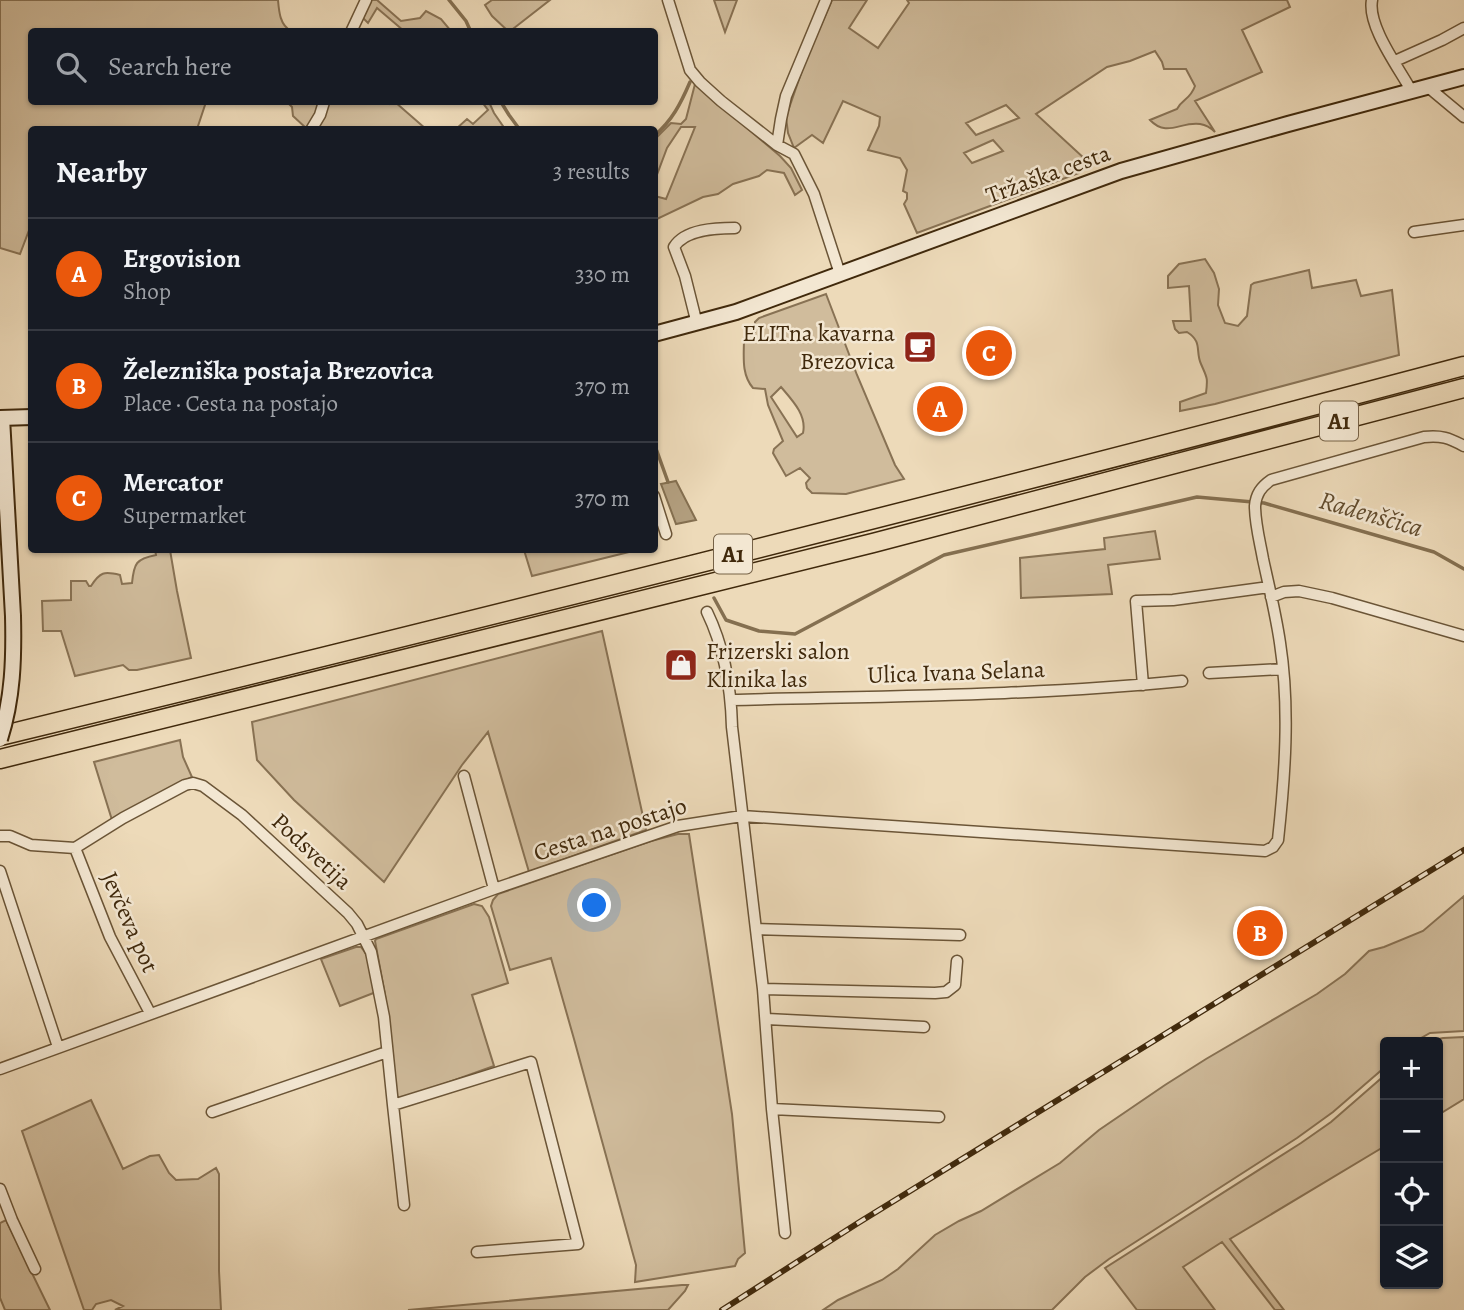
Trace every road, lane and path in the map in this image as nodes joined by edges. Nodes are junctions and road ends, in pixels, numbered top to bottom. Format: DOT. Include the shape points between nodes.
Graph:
graph roads {
  1 [pos="366,0"];
  2 [pos="668,0"];
  3 [pos="826,0"];
  4 [pos="1371,0"];
  5 [pos="353,28"];
  6 [pos="1464,28"];
  7 [pos="1395,61"];
  8 [pos="1464,77"];
  9 [pos="1427,87"];
  10 [pos="1412,92"];
  11 [pos="323,105"];
  12 [pos="1464,117"];
  13 [pos="313,126"];
  14 [pos="778,145"];
  15 [pos="1464,225"];
  16 [pos="735,228"];
  17 [pos="1415,232"];
  18 [pos="840,274"];
  19 [pos="697,324"];
  20 [pos="658,333"];
  21 [pos="1464,366"];
  22 [pos="1464,388"];
  23 [pos="28,417"];
  24 [pos="1,418"];
  25 [pos="1464,446"];
  26 [pos="3,489"];
  27 [pos="658,508"];
  28 [pos="666,534"];
  29 [pos="1270,592"];
  30 [pos="707,612"];
  31 [pos="1464,636"];
  32 [pos="1283,669"];
  33 [pos="1209,673"];
  34 [pos="1182,681"];
  35 [pos="1143,685"];
  36 [pos="731,700"];
  37 [pos="0,738"];
  38 [pos="0,759"];
  39 [pos="464,776"];
  40 [pos="742,816"];
  41 [pos="0,836"];
  42 [pos="75,848"];
  43 [pos="0,871"];
  44 [pos="494,889"];
  45 [pos="756,929"];
  46 [pos="960,935"];
  47 [pos="364,936"];
  48 [pos="957,961"];
  49 [pos="764,989"];
  50 [pos="150,1013"];
  51 [pos="766,1019"];
  52 [pos="924,1027"];
  53 [pos="58,1046"];
  54 [pos="387,1052"];
  55 [pos="0,1069"];
  56 [pos="393,1105"];
  57 [pos="772,1109"];
  58 [pos="212,1112"];
  59 [pos="939,1117"];
  60 [pos="0,1189"];
  61 [pos="404,1205"];
  62 [pos="785,1233"];
  63 [pos="477,1252"];
  64 [pos="35,1269"];
  1 -- 5 [label="street"];
  2 -- 14 [label="street" via="691,70 700,82"];
  3 -- 14 [label="street" via="786,96"];
  4 -- 7 [label="street" via="1370,13"];
  6 -- 7 [label="street"];
  7 -- 10 [label="street"];
  8 -- 9 [label="main road, Tržaška cesta"];
  9 -- 10 [label="main road, Tržaška cesta"];
  9 -- 12 [label="street"];
  10 -- 18 [label="main road, Tržaška cesta" via="1121,171"];
  11 -- 13 [label="street"];
  14 -- 18 [label="street" via="794,154 814,194"];
  15 -- 17 [label="street"];
  16 -- 19 [label="street" via="712,228 678,241 674,247"];
  18 -- 19 [label="main road, Tržaška cesta"];
  19 -- 20 [label="main road, Tržaška cesta"];
  21 -- 37 [label="highway, A1"];
  22 -- 38 [label="highway, A1" via="873,543"];
  23 -- 24 [label="main road"];
  24 -- 26 [label="main road"];
  25 -- 29 [label="street" via="1447,437 1424,437 1264,485 1256,501"];
  26 -- 37 [label="main road, bridge" via="13,616 12,678"];
  27 -- 28 [label="street"];
  29 -- 31 [label="street" via="1299,591 1332,598"];
  29 -- 32 [label="street"];
  29 -- 35 [label="street" via="1136,601"];
  30 -- 36 [label="street"];
  32 -- 33 [label="street"];
  32 -- 40 [label="street, Cesta na postajo" via="1284,787 1278,841 1265,851"];
  34 -- 35 [label="street, Ulica Ivana Selana"];
  35 -- 36 [label="street, Ulica Ivana Selana" via="1001,694"];
  36 -- 40 [label="street"];
  39 -- 44 [label="street"];
  40 -- 44 [label="street, Cesta na postajo" via="678,826"];
  40 -- 45 [label="street"];
  41 -- 42 [label="street" via="32,845"];
  42 -- 47 [label="street, Podsvetija" via="185,785 203,786 242,815 348,913"];
  42 -- 50 [label="street, Jevčeva pot" via="110,937"];
  43 -- 53 [label="street"];
  44 -- 47 [label="street, Cesta na postajo"];
  45 -- 46 [label="street"];
  45 -- 49 [label="street"];
  47 -- 50 [label="street, Cesta na postajo"];
  47 -- 54 [label="street, Podsvetija" via="378,982"];
  48 -- 49 [label="street" via="955,985 946,992"];
  49 -- 51 [label="street"];
  50 -- 53 [label="street, Cesta na postajo"];
  51 -- 52 [label="street"];
  51 -- 57 [label="street"];
  53 -- 55 [label="street, Cesta na postajo"];
  54 -- 56 [label="street, Podsvetija"];
  54 -- 58 [label="street"];
  56 -- 61 [label="street, Podsvetija"];
  56 -- 63 [label="street" via="531,1062 578,1244"];
  57 -- 59 [label="street"];
  57 -- 62 [label="street"];
  60 -- 64 [label="street"];
}
